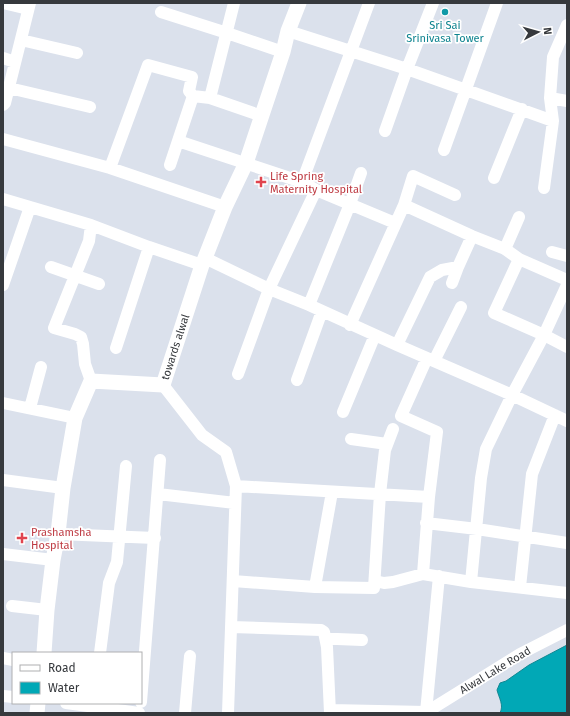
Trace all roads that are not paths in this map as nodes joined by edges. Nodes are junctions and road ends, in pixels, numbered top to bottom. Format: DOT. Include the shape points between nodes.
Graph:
graph roads {
  1 [pos="3,3"];
  2 [pos="234,3"];
  3 [pos="299,3"];
  4 [pos="369,3"];
  5 [pos="433,3"];
  6 [pos="497,3"];
  7 [pos="29,6"];
  8 [pos="161,12"];
  9 [pos="567,25"];
  10 [pos="288,31"];
  11 [pos="227,33"];
  12 [pos="21,40"];
  13 [pos="350,50"];
  14 [pos="283,52"];
  15 [pos="77,53"];
  16 [pos="3,58"];
  17 [pos="15,62"];
  18 [pos="407,68"];
  19 [pos="9,88"];
  20 [pos="466,89"];
  21 [pos="193,96"];
  22 [pos="210,98"];
  23 [pos="550,98"];
  24 [pos="567,101"];
  25 [pos="3,105"];
  26 [pos="90,106"];
  27 [pos="522,109"];
  28 [pos="262,116"];
  29 [pos="553,121"];
  30 [pos="384,131"];
  31 [pos="3,139"];
  32 [pos="178,141"];
  33 [pos="444,150"];
  34 [pos="246,163"];
  35 [pos="170,165"];
  36 [pos="110,168"];
  37 [pos="361,172"];
  38 [pos="494,178"];
  39 [pos="302,182"];
  40 [pos="544,188"];
  41 [pos="316,190"];
  42 [pos="455,195"];
  43 [pos="3,199"];
  44 [pos="350,204"];
  45 [pos="404,205"];
  46 [pos="30,207"];
  47 [pos="225,207"];
  48 [pos="519,218"];
  49 [pos="395,223"];
  50 [pos="91,224"];
  51 [pos="472,236"];
  52 [pos="149,247"];
  53 [pos="505,249"];
  54 [pos="552,252"];
  55 [pos="567,256"];
  56 [pos="519,258"];
  57 [pos="204,262"];
  58 [pos="458,266"];
  59 [pos="51,267"];
  60 [pos="75,275"];
  61 [pos="567,280"];
  62 [pos="452,283"];
  63 [pos="99,284"];
  64 [pos="3,285"];
  65 [pos="567,285"];
  66 [pos="269,289"];
  67 [pos="309,305"];
  68 [pos="461,307"];
  69 [pos="322,311"];
  70 [pos="350,325"];
  71 [pos="375,335"];
  72 [pos="544,335"];
  73 [pos="397,345"];
  74 [pos="567,347"];
  75 [pos="116,348"];
  76 [pos="430,360"];
  77 [pos="40,367"];
  78 [pos="238,374"];
  79 [pos="297,380"];
  80 [pos="91,381"];
  81 [pos="163,385"];
  82 [pos="512,395"];
  83 [pos="3,403"];
  84 [pos="30,408"];
  85 [pos="343,412"];
  86 [pos="555,415"];
  87 [pos="75,418"];
  88 [pos="567,420"];
  89 [pos="394,429"];
  90 [pos="351,439"];
  91 [pos="387,444"];
  92 [pos="160,460"];
  93 [pos="126,466"];
  94 [pos="3,480"];
  95 [pos="236,486"];
  96 [pos="62,488"];
  97 [pos="332,492"];
  98 [pos="158,494"];
  99 [pos="380,494"];
  100 [pos="429,497"];
  101 [pos="235,503"];
  102 [pos="426,523"];
  103 [pos="477,529"];
  104 [pos="58,534"];
  105 [pos="526,536"];
  106 [pos="119,537"];
  107 [pos="155,538"];
  108 [pos="567,543"];
  109 [pos="3,554"];
  110 [pos="53,560"];
  111 [pos="422,574"];
  112 [pos="439,576"];
  113 [pos="233,581"];
  114 [pos="375,581"];
  115 [pos="471,582"];
  116 [pos="315,586"];
  117 [pos="520,587"];
  118 [pos="567,592"];
  119 [pos="12,606"];
  120 [pos="47,610"];
  121 [pos="231,626"];
  122 [pos="567,630"];
  123 [pos="326,639"];
  124 [pos="362,640"];
  125 [pos="44,652"];
  126 [pos="100,652"];
  127 [pos="190,656"];
  128 [pos="142,690"];
  129 [pos="80,704"];
  130 [pos="94,705"];
  131 [pos="330,711"];
  132 [pos="425,712"];
  133 [pos="140,713"];
  134 [pos="185,713"];
  135 [pos="228,713"];
  1 -- 7 [label="street"];
  2 -- 11 [label="street"];
  3 -- 10 [label="main road, towards alwal"];
  4 -- 13 [label="street"];
  5 -- 18 [label="street"];
  6 -- 20 [label="street"];
  7 -- 12 [label="street"];
  8 -- 11 [label="street"];
  9 -- 23 [label="street" via="553,57"];
  10 -- 13 [label="street"];
  10 -- 14 [label="main road, towards alwal"];
  11 -- 14 [label="street"];
  11 -- 22 [label="street"];
  12 -- 15 [label="street"];
  12 -- 17 [label="street"];
  13 -- 18 [label="street"];
  13 -- 39 [label="street"];
  14 -- 28 [label="main road, towards alwal"];
  16 -- 17 [label="street"];
  17 -- 19 [label="street"];
  18 -- 20 [label="street"];
  18 -- 30 [label="street"];
  19 -- 25 [label="street"];
  19 -- 26 [label="street"];
  20 -- 27 [label="street"];
  20 -- 33 [label="street"];
  21 -- 22 [label="street"];
  21 -- 32 [label="street"];
  21 -- 36 [label="street" via="189,91 192,77 148,65"];
  22 -- 28 [label="street"];
  23 -- 24 [label="street"];
  23 -- 29 [label="street"];
  27 -- 29 [label="street"];
  27 -- 38 [label="street"];
  28 -- 34 [label="main road, towards alwal"];
  29 -- 40 [label="street"];
  31 -- 36 [label="street"];
  32 -- 34 [label="street"];
  32 -- 35 [label="street"];
  34 -- 39 [label="street"];
  34 -- 47 [label="main road, towards alwal"];
  36 -- 47 [label="street"];
  37 -- 44 [label="street"];
  39 -- 41 [label="street"];
  41 -- 44 [label="street"];
  41 -- 66 [label="street"];
  42 -- 45 [label="street" via="413,176"];
  43 -- 46 [label="street"];
  44 -- 49 [label="street"];
  44 -- 67 [label="street"];
  45 -- 49 [label="street"];
  45 -- 51 [label="street"];
  46 -- 50 [label="street"];
  46 -- 64 [label="street"];
  47 -- 57 [label="main road, towards alwal"];
  48 -- 53 [label="street"];
  49 -- 70 [label="street"];
  50 -- 52 [label="street"];
  50 -- 60 [label="street" via="89,241"];
  51 -- 53 [label="street"];
  51 -- 58 [label="street"];
  52 -- 57 [label="street"];
  52 -- 75 [label="street"];
  53 -- 56 [label="street"];
  54 -- 55 [label="street"];
  56 -- 61 [label="street"];
  56 -- 72 [label="street" via="494,313"];
  57 -- 66 [label="street"];
  57 -- 81 [label="main road, towards alwal"];
  58 -- 62 [label="street"];
  58 -- 73 [label="street" via="442,270 430,277"];
  59 -- 60 [label="street"];
  60 -- 63 [label="street"];
  60 -- 80 [label="street" via="54,328 80,337"];
  65 -- 72 [label="street"];
  66 -- 67 [label="street"];
  66 -- 78 [label="street"];
  67 -- 69 [label="street"];
  68 -- 76 [label="street"];
  69 -- 70 [label="street"];
  69 -- 79 [label="street"];
  70 -- 71 [label="street"];
  71 -- 73 [label="street"];
  71 -- 85 [label="street"];
  72 -- 74 [label="street"];
  72 -- 82 [label="street"];
  73 -- 76 [label="street"];
  76 -- 82 [label="street"];
  76 -- 100 [label="street" via="401,416 437,432"];
  77 -- 84 [label="street"];
  80 -- 81 [label="main road, towards alwal"];
  80 -- 87 [label="main road"];
  81 -- 95 [label="street" via="202,435 226,452"];
  82 -- 86 [label="street"];
  82 -- 103 [label="street" via="486,449"];
  83 -- 84 [label="street"];
  84 -- 87 [label="street"];
  86 -- 88 [label="street"];
  86 -- 105 [label="street" via="532,474"];
  87 -- 96 [label="main road"];
  89 -- 91 [label="street"];
  90 -- 91 [label="street"];
  91 -- 99 [label="street"];
  92 -- 98 [label="street"];
  93 -- 106 [label="street"];
  94 -- 96 [label="street"];
  95 -- 97 [label="street"];
  95 -- 101 [label="street"];
  96 -- 104 [label="main road"];
  97 -- 99 [label="street"];
  97 -- 116 [label="street"];
  98 -- 101 [label="street"];
  98 -- 107 [label="street"];
  99 -- 100 [label="street"];
  99 -- 114 [label="street"];
  100 -- 102 [label="street"];
  101 -- 113 [label="street"];
  102 -- 103 [label="street"];
  102 -- 111 [label="street"];
  103 -- 105 [label="street"];
  103 -- 115 [label="street"];
  104 -- 106 [label="street"];
  104 -- 110 [label="main road"];
  105 -- 108 [label="street"];
  105 -- 117 [label="street"];
  106 -- 107 [label="street"];
  106 -- 126 [label="street" via="117,562 109,583"];
  107 -- 128 [label="street"];
  109 -- 110 [label="street"];
  110 -- 120 [label="main road"];
  111 -- 112 [label="street"];
  111 -- 114 [label="street" via="393,582"];
  112 -- 115 [label="street"];
  112 -- 132 [label="street"];
  113 -- 116 [label="street"];
  113 -- 121 [label="street"];
  114 -- 116 [label="street" via="374,588"];
  115 -- 117 [label="street"];
  117 -- 118 [label="street"];
  119 -- 120 [label="street"];
  120 -- 125 [label="main road"];
  121 -- 123 [label="street" via="321,630"];
  121 -- 135 [label="street"];
  122 -- 132 [label="street, Alwal Lake Road" via="520,654"];
  123 -- 124 [label="street"];
  123 -- 131 [label="street"];
  127 -- 134 [label="street"];
  129 -- 130 [label="street"];
  130 -- 133 [label="street"];
  131 -- 132 [label="street"];
}
